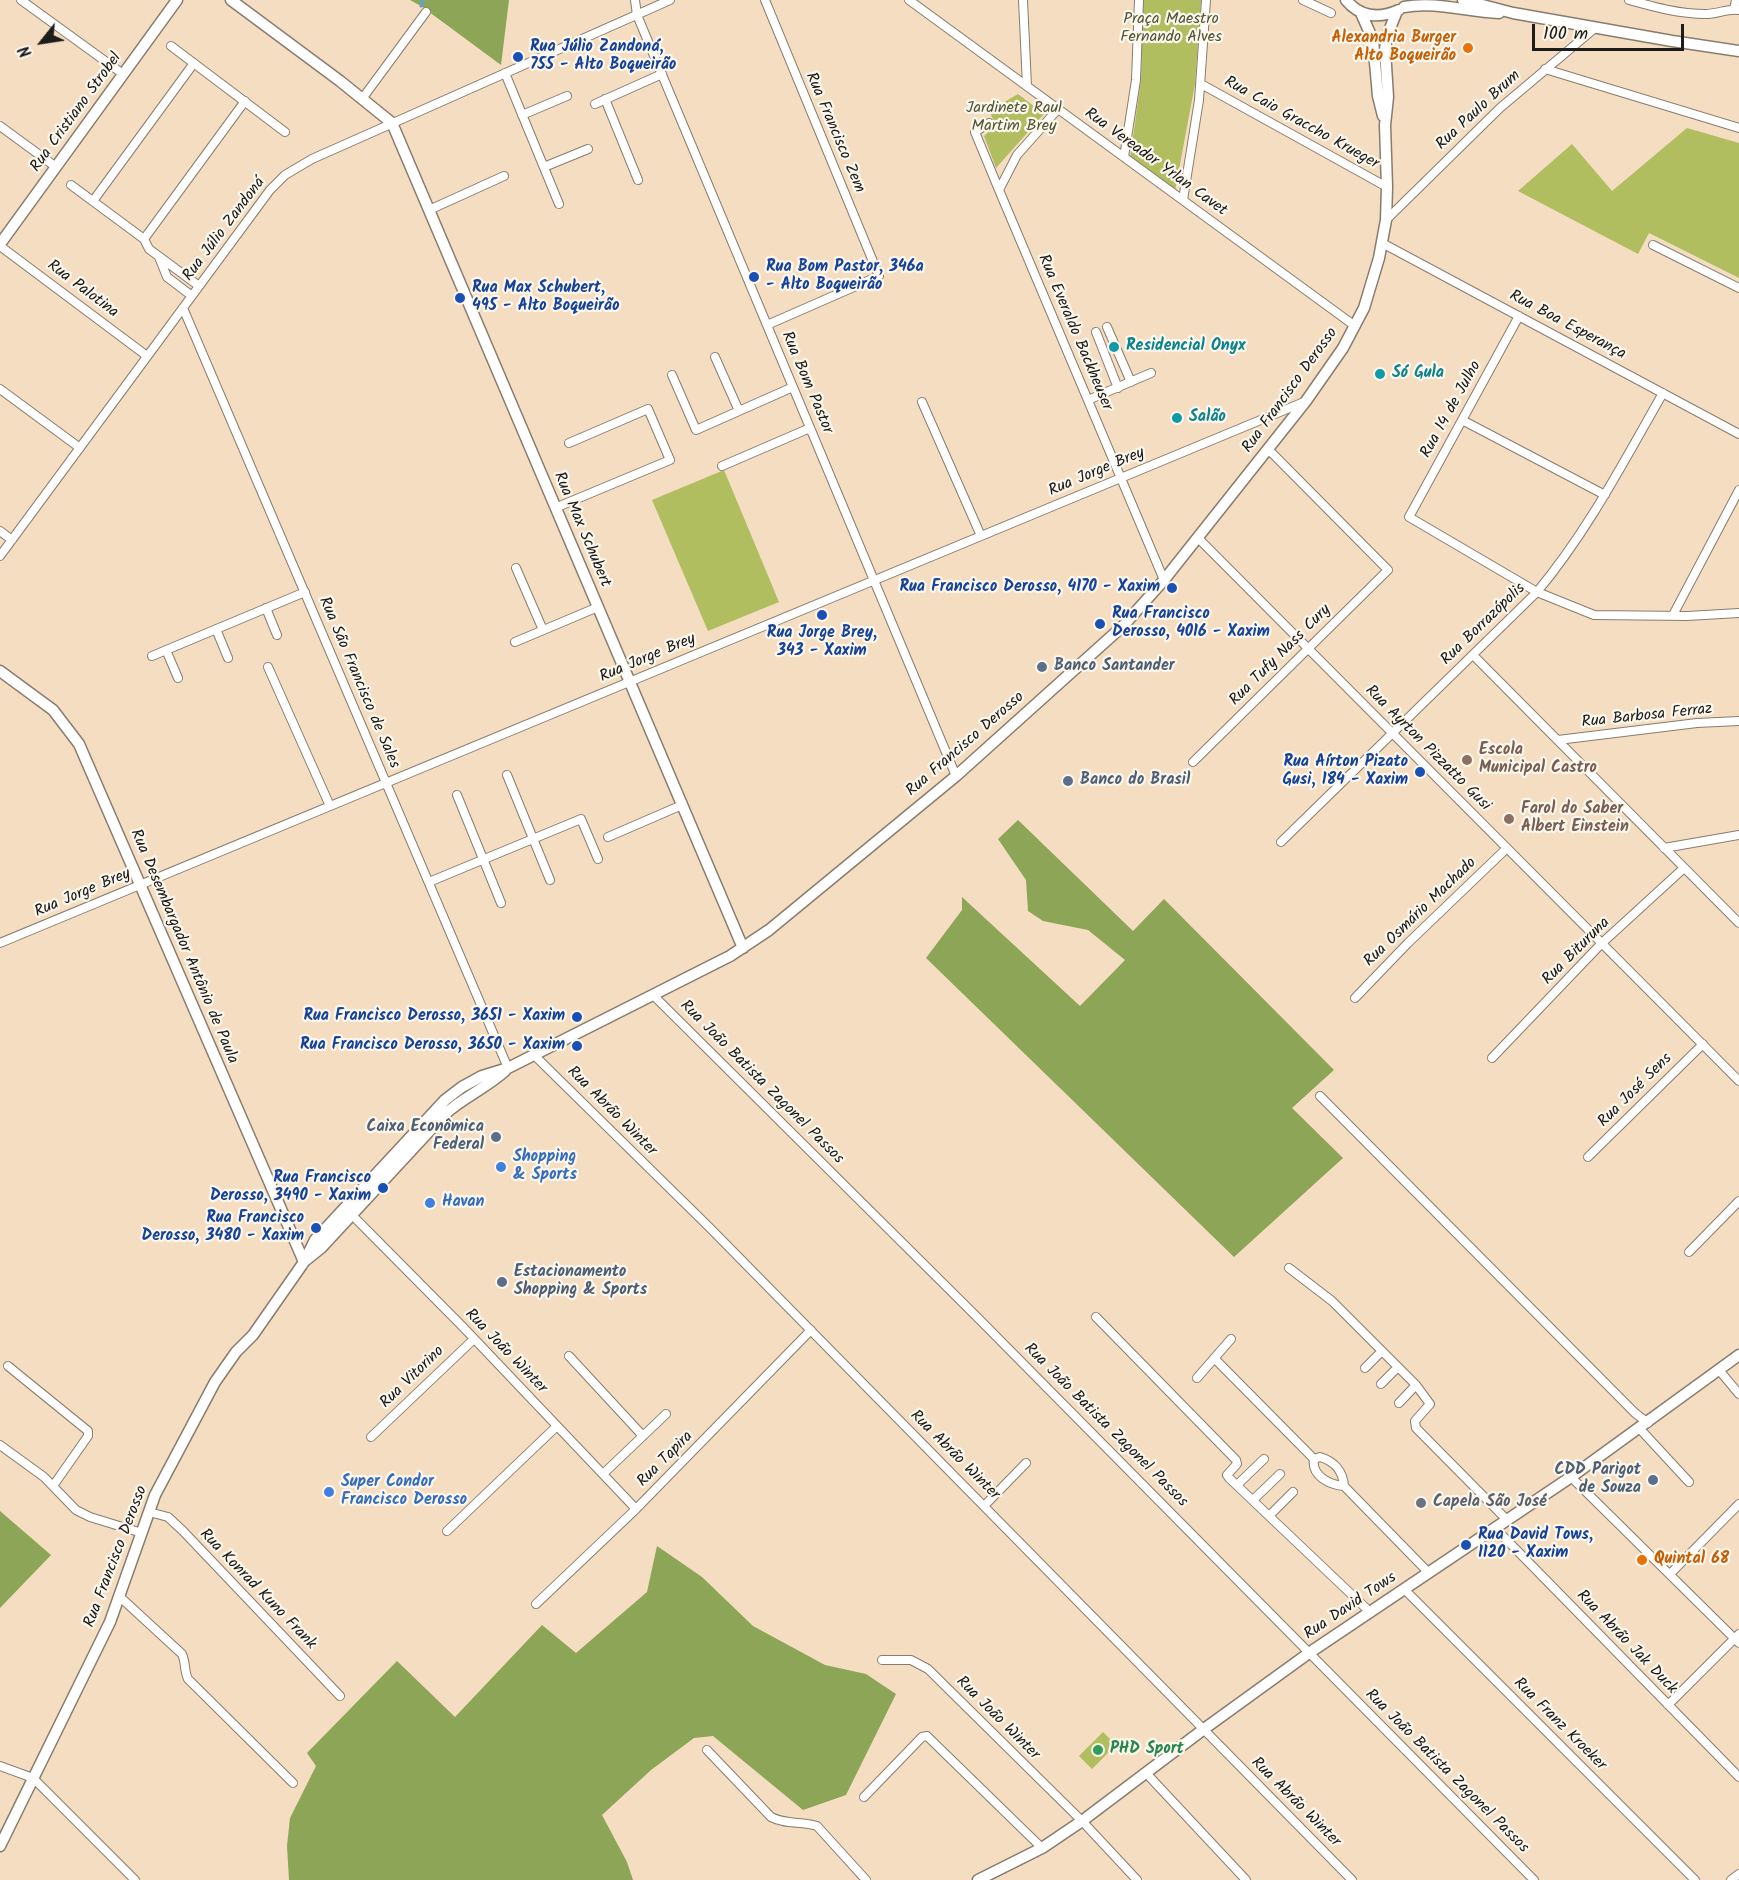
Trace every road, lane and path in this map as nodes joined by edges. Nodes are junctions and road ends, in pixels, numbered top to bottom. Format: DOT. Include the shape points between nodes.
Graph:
graph roads {
  1 [pos="21,0"];
  2 [pos="177,0"];
  3 [pos="231,0"];
  4 [pos="635,0"];
  5 [pos="670,0"];
  6 [pos="765,0"];
  7 [pos="909,0"];
  8 [pos="1023,0"];
  9 [pos="1139,0"];
  10 [pos="1206,0"];
  11 [pos="1303,0"];
  12 [pos="1346,0"];
  13 [pos="1463,0"];
  14 [pos="1629,0"];
  15 [pos="1736,0"];
  16 [pos="1403,6"];
  17 [pos="1737,9"];
  18 [pos="426,12"];
  19 [pos="1331,13"];
  20 [pos="1361,13"];
  21 [pos="1513,13"];
  22 [pos="637,15"];
  23 [pos="1596,28"];
  24 [pos="171,46"];
  25 [pos="1739,51"];
  26 [pos="194,63"];
  27 [pos="1545,69"];
  28 [pos="505,73"];
  29 [pos="662,74"];
  30 [pos="123,75"];
  31 [pos="1201,84"];
  32 [pos="1027,86"];
  33 [pos="567,96"];
  34 [pos="362,99"];
  35 [pos="605,99"];
  36 [pos="245,102"];
  37 [pos="595,104"];
  38 [pos="1058,109"];
  39 [pos="522,115"];
  40 [pos="392,123"];
  41 [pos="989,123"];
  42 [pos="1385,125"];
  43 [pos="0,126"];
  44 [pos="1739,128"];
  45 [pos="285,132"];
  46 [pos="588,149"];
  47 [pos="1124,157"];
  48 [pos="56,167"];
  49 [pos="544,167"];
  50 [pos="504,176"];
  51 [pos="638,180"];
  52 [pos="71,185"];
  53 [pos="1387,187"];
  54 [pos="999,190"];
  55 [pos="1183,200"];
  56 [pos="93,201"];
  57 [pos="559,204"];
  58 [pos="429,210"];
  59 [pos="1386,220"];
  60 [pos="144,239"];
  61 [pos="1382,243"];
  62 [pos="0,245"];
  63 [pos="1653,245"];
  64 [pos="158,256"];
  65 [pos="200,286"];
  66 [pos="1739,288"];
  67 [pos="192,296"];
  68 [pos="183,308"];
  69 [pos="1519,316"];
  70 [pos="767,325"];
  71 [pos="1355,326"];
  72 [pos="1107,327"];
  73 [pos="1096,332"];
  74 [pos="147,356"];
  75 [pos="715,357"];
  76 [pos="1151,374"];
  77 [pos="672,375"];
  78 [pos="1131,382"];
  79 [pos="793,387"];
  80 [pos="1118,388"];
  81 [pos="0,389"];
  82 [pos="1663,393"];
  83 [pos="1088,400"];
  84 [pos="1306,401"];
  85 [pos="922,402"];
  86 [pos="739,411"];
  87 [pos="1462,420"];
  88 [pos="810,428"];
  89 [pos="1739,434"];
  90 [pos="569,443"];
  91 [pos="80,448"];
  92 [pos="1269,450"];
  93 [pos="722,466"];
  94 [pos="1121,478"];
  95 [pos="1739,490"];
  96 [pos="1605,495"];
  97 [pos="555,508"];
  98 [pos="0,531"];
  99 [pos="981,536"];
  100 [pos="1198,538"];
  101 [pos="12,540"];
  102 [pos="0,556"];
  103 [pos="516,568"];
  104 [pos="874,580"];
  105 [pos="1164,580"];
  106 [pos="305,592"];
  107 [pos="1537,592"];
  108 [pos="598,607"];
  109 [pos="266,608"];
  110 [pos="1739,613"];
  111 [pos="1673,615"];
  112 [pos="216,629"];
  113 [pos="543,630"];
  114 [pos="277,635"];
  115 [pos="515,642"];
  116 [pos="1308,648"];
  117 [pos="166,650"];
  118 [pos="1473,655"];
  119 [pos="152,656"];
  120 [pos="228,658"];
  121 [pos="268,667"];
  122 [pos="0,671"];
  123 [pos="178,678"];
  124 [pos="629,682"];
  125 [pos="1739,721"];
  126 [pos="1393,733"];
  127 [pos="1557,741"];
  128 [pos="1193,762"];
  129 [pos="507,775"];
  130 [pos="956,776"];
  131 [pos="386,783"];
  132 [pos="457,795"];
  133 [pos="682,805"];
  134 [pos="330,806"];
  135 [pos="1739,835"];
  136 [pos="608,837"];
  137 [pos="533,839"];
  138 [pos="1281,842"];
  139 [pos="1507,848"];
  140 [pos="1664,848"];
  141 [pos="598,859"];
  142 [pos="483,860"];
  143 [pos="1684,868"];
  144 [pos="550,880"];
  145 [pos="429,882"];
  146 [pos="140,885"];
  147 [pos="501,903"];
  148 [pos="1739,923"];
  149 [pos="0,943"];
  150 [pos="1602,943"];
  151 [pos="743,948"];
  152 [pos="653,995"];
  153 [pos="1355,998"];
  154 [pos="1703,1044"];
  155 [pos="534,1055"];
  156 [pos="1492,1058"];
  157 [pos="508,1068"];
  158 [pos="1739,1081"];
  159 [pos="1320,1096"];
  160 [pos="1588,1157"];
  161 [pos="1739,1201"];
  162 [pos="352,1215"];
  163 [pos="1689,1252"];
  164 [pos="303,1262"];
  165 [pos="1289,1268"];
  166 [pos="1096,1317"];
  167 [pos="811,1330"];
  168 [pos="474,1339"];
  169 [pos="1231,1339"];
  170 [pos="1382,1351"];
  171 [pos="1739,1355"];
  172 [pos="569,1356"];
  173 [pos="1214,1358"];
  174 [pos="8,1366"];
  175 [pos="1398,1367"];
  176 [pos="1365,1368"];
  177 [pos="1719,1370"];
  178 [pos="1197,1378"];
  179 [pos="1381,1384"];
  180 [pos="1416,1384"];
  181 [pos="1739,1394"];
  182 [pos="1398,1403"];
  183 [pos="666,1414"];
  184 [pos="557,1426"];
  185 [pos="1644,1426"];
  186 [pos="643,1436"];
  187 [pos="371,1437"];
  188 [pos="0,1445"];
  189 [pos="1264,1458"];
  190 [pos="1314,1459"];
  191 [pos="1026,1463"];
  192 [pos="603,1474"];
  193 [pos="1280,1474"];
  194 [pos="1572,1477"];
  195 [pos="1689,1482"];
  196 [pos="1237,1485"];
  197 [pos="53,1486"];
  198 [pos="1344,1486"];
  199 [pos="1293,1492"];
  200 [pos="1253,1500"];
  201 [pos="1739,1504"];
  202 [pos="984,1506"];
  203 [pos="636,1509"];
  204 [pos="149,1512"];
  205 [pos="1269,1516"];
  206 [pos="1508,1520"];
  207 [pos="1495,1528"];
  208 [pos="447,1531"];
  209 [pos="142,1533"];
  210 [pos="1428,1572"];
  211 [pos="1670,1574"];
  212 [pos="1404,1589"];
  213 [pos="119,1596"];
  214 [pos="536,1604"];
  215 [pos="1370,1612"];
  216 [pos="1738,1638"];
  217 [pos="1309,1653"];
  218 [pos="882,1660"];
  219 [pos="340,1696"];
  220 [pos="1668,1705"];
  221 [pos="1204,1729"];
  222 [pos="707,1750"];
  223 [pos="0,1766"];
  224 [pos="1146,1773"];
  225 [pos="1739,1777"];
  226 [pos="33,1778"];
  227 [pos="293,1783"];
  228 [pos="864,1797"];
  229 [pos="1082,1821"];
  230 [pos="0,1846"];
  231 [pos="1042,1848"];
  232 [pos="1739,1874"];
  233 [pos="1242,1879"];
  234 [pos="135,1880"];
  235 [pos="866,1880"];
  236 [pos="978,1880"];
  237 [pos="1137,1880"];
  238 [pos="1352,1880"];
  239 [pos="1534,1880"];
  240 [pos="1695,1880"];
  241 [pos="1731,1880"];
  1 -- 30 [label="street"];
  2 -- 30 [label="main road, Rua Cristiano Strobel"];
  3 -- 34 [label="main road"];
  4 -- 22 [label="street, Rua Bom Pastor"];
  5 -- 22 [label="street, Rua Júlio Zandoná"];
  6 -- 70 [label="street, Rua Francisco Zem" via="879,276"];
  7 -- 32 [label="street, Rua Vereador Yrlan Cavet"];
  8 -- 32 [label="street"];
  9 -- 47 [label="street" via="1136,80"];
  10 -- 31 [label="street"];
  11 -- 19 [label="street"];
  12 -- 20 [label="main road"];
  13 -- 21 [label="main road"];
  14 -- 17 [label="street" via="1691,14"];
  15 -- 17 [label="street"];
  16 -- 20 [label="main road" via="1379,15"];
  16 -- 21 [label="main road" via="1428,4"];
  16 -- 42 [label="main road, Rua Francisco Derosso" via="1386,43"];
  18 -- 34 [label="street"];
  20 -- 42 [label="main road, Rua Francisco Derosso" via="1373,40"];
  21 -- 23 [label="main road"];
  22 -- 28 [label="street, Rua Júlio Zandoná"];
  22 -- 29 [label="street, Rua Bom Pastor"];
  23 -- 25 [label="main road"];
  23 -- 27 [label="street, Rua Paulo Brum"];
  24 -- 26 [label="street"];
  26 -- 36 [label="street"];
  26 -- 56 [label="street"];
  27 -- 44 [label="street"];
  27 -- 59 [label="street, Rua Paulo Brum"];
  28 -- 39 [label="street"];
  28 -- 40 [label="street, Rua Júlio Zandoná"];
  29 -- 35 [label="street"];
  29 -- 70 [label="street, Rua Bom Pastor"];
  30 -- 48 [label="main road, Rua Cristiano Strobel"];
  31 -- 53 [label="street, Rua Caio Graccho Krueger"];
  31 -- 55 [label="street"];
  32 -- 38 [label="street, Rua Vereador Yrlan Cavet"];
  33 -- 39 [label="street"];
  34 -- 40 [label="main road"];
  35 -- 37 [label="street"];
  35 -- 51 [label="street"];
  36 -- 45 [label="street"];
  36 -- 60 [label="street"];
  38 -- 47 [label="street, Rua Vereador Yrlan Cavet"];
  38 -- 54 [label="street" via="1017,155"];
  39 -- 49 [label="street"];
  40 -- 58 [label="main road, Rua Max Schubert"];
  40 -- 65 [label="street, Rua Júlio Zandoná" via="302,163 285,175"];
  41 -- 54 [label="street, Rua Everaldo Backheuser" via="975,132"];
  42 -- 53 [label="main road, Rua Francisco Derosso"];
  43 -- 48 [label="street"];
  46 -- 49 [label="street"];
  47 -- 55 [label="street, Rua Vereador Yrlan Cavet"];
  48 -- 62 [label="main road, Rua Cristiano Strobel"];
  49 -- 57 [label="street"];
  50 -- 58 [label="street"];
  52 -- 56 [label="street"];
  53 -- 59 [label="main road, Rua Francisco Derosso"];
  54 -- 83 [label="street, Rua Everaldo Backheuser"];
  55 -- 71 [label="street, Rua Vereador Yrlan Cavet"];
  56 -- 60 [label="street"];
  58 -- 97 [label="main road, Rua Max Schubert"];
  59 -- 61 [label="main road, Rua Francisco Derosso"];
  60 -- 64 [label="street"];
  61 -- 69 [label="street, Rua Boa Esperança"];
  61 -- 71 [label="main road, Rua Francisco Derosso" via="1370,290"];
  62 -- 74 [label="street, Rua Palotina"];
  63 -- 66 [label="street"];
  64 -- 65 [label="street"];
  64 -- 67 [label="street" via="167,277"];
  65 -- 67 [label="street, Rua Júlio Zandoná"];
  67 -- 68 [label="street, Rua Júlio Zandoná"];
  68 -- 74 [label="street, Rua Júlio Zandoná"];
  68 -- 106 [label="street, Rua São Francisco de Sales"];
  69 -- 82 [label="street, Rua Boa Esperança"];
  69 -- 87 [label="street, Rua 14 de Julho"];
  70 -- 79 [label="street, Rua Bom Pastor"];
  71 -- 84 [label="main road, Rua Francisco Derosso"];
  72 -- 78 [label="street"];
  73 -- 80 [label="street"];
  74 -- 91 [label="street, Rua Júlio Zandoná"];
  75 -- 86 [label="street"];
  76 -- 78 [label="street"];
  77 -- 86 [label="street" via="696,430"];
  78 -- 80 [label="street"];
  79 -- 86 [label="street"];
  79 -- 88 [label="street, Rua Bom Pastor"];
  80 -- 83 [label="street"];
  81 -- 91 [label="street"];
  82 -- 89 [label="street, Rua Boa Esperança"];
  82 -- 96 [label="street, Rua Borrazópolis"];
  83 -- 94 [label="street, Rua Everaldo Backheuser"];
  84 -- 92 [label="main road, Rua Francisco Derosso"];
  84 -- 94 [label="street, Rua Jorge Brey"];
  85 -- 99 [label="street"];
  87 -- 96 [label="street"];
  87 -- 107 [label="street, Rua 14 de Julho" via="1409,517"];
  88 -- 93 [label="street"];
  88 -- 104 [label="street, Rua Bom Pastor"];
  90 -- 97 [label="street" via="648,410 670,460"];
  91 -- 101 [label="street, Rua Júlio Zandoná"];
  92 -- 100 [label="main road, Rua Francisco Derosso"];
  92 -- 116 [label="street, Rua Tufy Nass Cury" via="1388,570"];
  94 -- 99 [label="street, Rua Jorge Brey"];
  94 -- 105 [label="street, Rua Everaldo Backheuser"];
  95 -- 111 [label="street"];
  96 -- 107 [label="street, Rua Borrazópolis" via="1574,546"];
  97 -- 108 [label="main road, Rua Max Schubert"];
  98 -- 101 [label="street"];
  99 -- 104 [label="street, Rua Jorge Brey"];
  100 -- 105 [label="main road, Rua Francisco Derosso"];
  100 -- 116 [label="street, Rua Ayrton Pizzatto Gusi"];
  101 -- 102 [label="street, Rua Júlio Zandoná"];
  103 -- 113 [label="street"];
  104 -- 124 [label="street, Rua Jorge Brey"];
  104 -- 130 [label="street, Rua Bom Pastor"];
  105 -- 130 [label="main road, Rua Francisco Derosso" via="1115,633"];
  106 -- 109 [label="street"];
  106 -- 131 [label="street, Rua São Francisco de Sales"];
  107 -- 111 [label="street" via="1594,615"];
  107 -- 118 [label="street, Rua Borrazópolis"];
  108 -- 113 [label="street"];
  108 -- 124 [label="main road, Rua Max Schubert"];
  109 -- 112 [label="street"];
  109 -- 114 [label="street"];
  110 -- 111 [label="street"];
  112 -- 117 [label="street"];
  112 -- 120 [label="street"];
  113 -- 115 [label="street"];
  116 -- 126 [label="street, Rua Ayrton Pizzatto Gusi"];
  116 -- 128 [label="street, Rua Tufy Nass Cury"];
  117 -- 119 [label="street"];
  117 -- 123 [label="street"];
  118 -- 126 [label="street, Rua Borrazópolis"];
  118 -- 127 [label="street"];
  121 -- 134 [label="street"];
  122 -- 146 [label="main road, Rua Desembargador Antônio de Paula" via="53,710 72,732"];
  124 -- 131 [label="street, Rua Jorge Brey"];
  124 -- 133 [label="main road, Rua Max Schubert"];
  125 -- 127 [label="street, Rua Barbosa Ferraz"];
  126 -- 138 [label="street, Rua Borrazópolis"];
  126 -- 139 [label="street, Rua Ayrton Pizzatto Gusi"];
  127 -- 140 [label="street"];
  129 -- 137 [label="street"];
  130 -- 151 [label="main road, Rua Francisco Derosso"];
  131 -- 134 [label="street, Rua Jorge Brey"];
  131 -- 145 [label="street, Rua São Francisco de Sales"];
  132 -- 142 [label="street"];
  133 -- 136 [label="street"];
  133 -- 151 [label="main road, Rua Max Schubert"];
  134 -- 146 [label="street, Rua Jorge Brey"];
  135 -- 140 [label="street"];
  137 -- 141 [label="street" via="581,819"];
  137 -- 142 [label="street"];
  137 -- 144 [label="street"];
  139 -- 150 [label="street, Rua Ayrton Pizzatto Gusi"];
  139 -- 153 [label="street, Rua Osmário Machado"];
  140 -- 143 [label="street"];
  142 -- 145 [label="street"];
  142 -- 147 [label="street"];
  143 -- 148 [label="street"];
  143 -- 150 [label="street, Rua Bituruna"];
  145 -- 157 [label="street, Rua São Francisco de Sales"];
  146 -- 149 [label="street, Rua Jorge Brey"];
  146 -- 164 [label="main road, Rua Desembargador Antônio de Paula"];
  150 -- 154 [label="street, Rua Ayrton Pizzatto Gusi"];
  150 -- 156 [label="street, Rua Bituruna"];
  151 -- 152 [label="main road, Rua Francisco Derosso"];
  152 -- 155 [label="main road, Rua Francisco Derosso"];
  152 -- 217 [label="street, Rua João Batista Zagonel Passos"];
  154 -- 158 [label="street, Rua Ayrton Pizzatto Gusi"];
  154 -- 160 [label="street, Rua José Sens"];
  155 -- 157 [label="main road, Rua Francisco Derosso"];
  155 -- 167 [label="street, Rua Abrão Winter"];
  157 -- 162 [label="main road, Rua Francisco Derosso" via="445,1114"];
  157 -- 164 [label="main road, Rua Francisco Derosso" via="482,1076 446,1100 315,1240"];
  159 -- 185 [label="street"];
  161 -- 163 [label="street"];
  162 -- 164 [label="main road, Rua Francisco Derosso"];
  162 -- 168 [label="street, Rua João Winter"];
  164 -- 204 [label="main road, Rua Francisco Derosso" via="216,1382"];
  165 -- 170 [label="street" via="1332,1301"];
  166 -- 196 [label="street" via="1236,1460 1227,1475"];
  167 -- 202 [label="street, Rua Abrão Winter"];
  167 -- 203 [label="street, Rua Tapira"];
  168 -- 184 [label="street, Rua João Winter"];
  168 -- 187 [label="street, Rua Vitorino"];
  169 -- 173 [label="street"];
  170 -- 175 [label="street"];
  170 -- 176 [label="street"];
  171 -- 177 [label="main road, Rua David Tows"];
  172 -- 186 [label="street"];
  173 -- 178 [label="street"];
  173 -- 190 [label="street"];
  174 -- 197 [label="street" via="88,1431"];
  175 -- 179 [label="street"];
  175 -- 180 [label="street"];
  177 -- 181 [label="street"];
  177 -- 185 [label="main road, Rua David Tows"];
  180 -- 182 [label="street"];
  180 -- 206 [label="street" via="1430,1404 1415,1421 1416,1428"];
  183 -- 186 [label="street"];
  184 -- 192 [label="street, Rua João Winter"];
  184 -- 208 [label="street"];
  185 -- 194 [label="main road, Rua David Tows"];
  185 -- 195 [label="street"];
  186 -- 192 [label="street"];
  188 -- 197 [label="street"];
  189 -- 196 [label="street"];
  190 -- 198 [label="street" via="1318,1475 1333,1485"];
  190 -- 198 [label="street" via="1329,1460 1341,1471"];
  191 -- 202 [label="street"];
  192 -- 203 [label="street, Rua João Winter"];
  193 -- 200 [label="street"];
  194 -- 206 [label="main road, Rua David Tows"];
  194 -- 211 [label="street"];
  196 -- 200 [label="street"];
  197 -- 209 [label="street" via="79,1512"];
  198 -- 210 [label="street"];
  199 -- 205 [label="street"];
  200 -- 205 [label="street"];
  201 -- 211 [label="street"];
  202 -- 221 [label="street, Rua Abrão Winter"];
  203 -- 214 [label="street, Rua Tapira"];
  204 -- 209 [label="main road, Rua Francisco Derosso"];
  204 -- 219 [label="street, Rua Konrad Kuno Frank" via="168,1517 183,1531"];
  205 -- 215 [label="street"];
  206 -- 207 [label="main road, Rua David Tows"];
  207 -- 210 [label="main road, Rua David Tows"];
  207 -- 220 [label="street, Rua Abrão Jak Duck"];
  209 -- 213 [label="main road, Rua Francisco Derosso"];
  210 -- 212 [label="main road, Rua David Tows"];
  211 -- 216 [label="street"];
  212 -- 215 [label="main road, Rua David Tows"];
  212 -- 240 [label="street, Rua Franz Kroeker"];
  213 -- 226 [label="main road, Rua Francisco Derosso"];
  213 -- 227 [label="street" via="182,1654 188,1680"];
  215 -- 217 [label="main road, Rua David Tows"];
  216 -- 220 [label="street"];
  217 -- 221 [label="main road, Rua David Tows"];
  217 -- 239 [label="street, Rua João Batista Zagonel Passos"];
  218 -- 229 [label="street, Rua João Winter" via="911,1660 928,1669"];
  220 -- 225 [label="street, Rua Abrão Jak Duck"];
  221 -- 224 [label="main road, Rua David Tows"];
  221 -- 238 [label="street, Rua Abrão Winter"];
  222 -- 235 [label="street" via="771,1817 817,1826"];
  223 -- 226 [label="street"];
  224 -- 229 [label="main road, Rua David Tows"];
  224 -- 233 [label="street"];
  226 -- 230 [label="main road, Rua Francisco Derosso"];
  226 -- 234 [label="street"];
  228 -- 231 [label="street" via="927,1736"];
  229 -- 231 [label="main road, Rua David Tows"];
  229 -- 237 [label="street, Rua João Winter"];
  231 -- 236 [label="main road, Rua David Tows"];
  232 -- 241 [label="street"];
}
